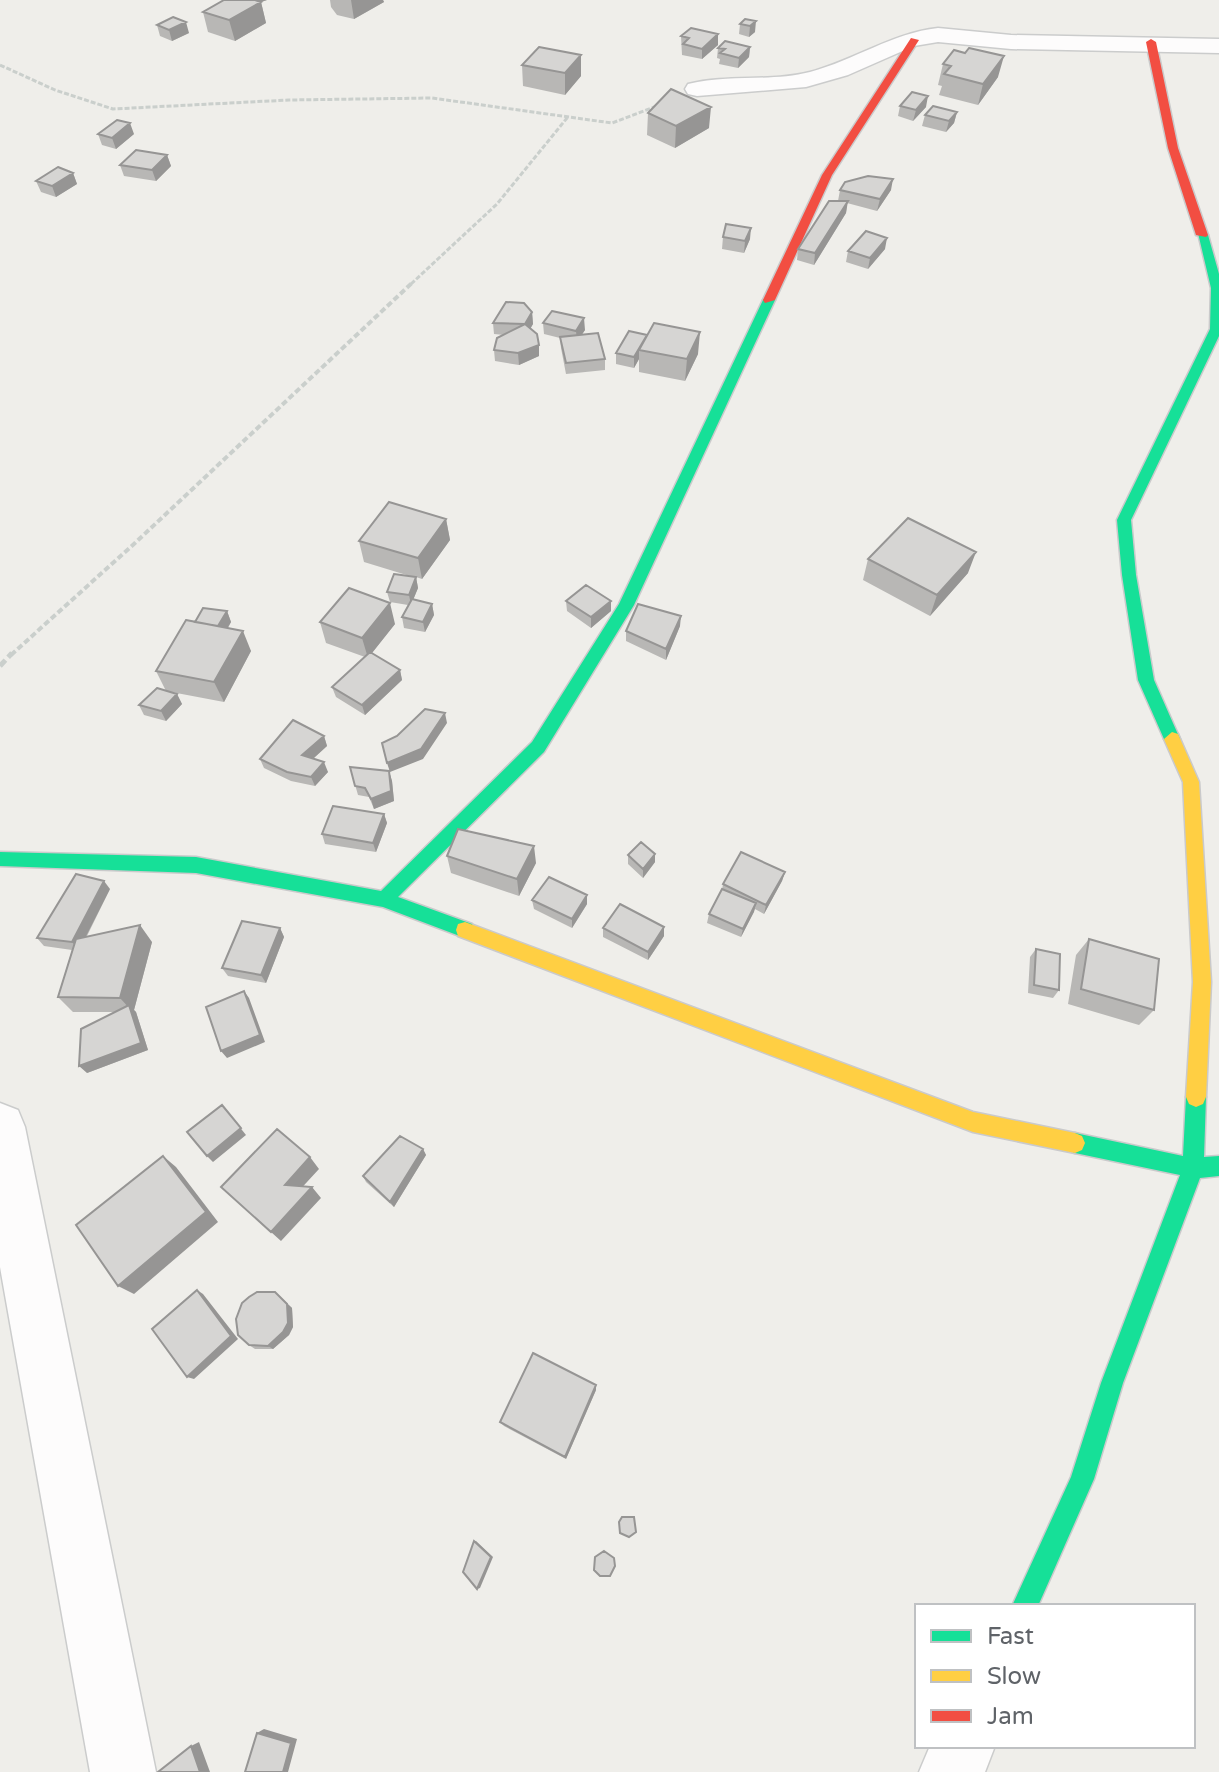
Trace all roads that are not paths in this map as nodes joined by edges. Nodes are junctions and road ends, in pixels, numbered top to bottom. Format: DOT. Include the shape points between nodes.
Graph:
graph roads {
  1 [pos="914,40"];
  2 [pos="1151,42"];
  3 [pos="1219,46"];
  4 [pos="697,89"];
  5 [pos="0,859"];
  6 [pos="384,899"];
  7 [pos="0,1127"];
  8 [pos="1219,1166"];
  9 [pos="1193,1168"];
  10 [pos="1026,1604"];
  11 [pos="962,1748"];
  12 [pos="123,1772"];
  13 [pos="952,1772"];
  1 -- 2 [label="street" via="938,35 979,41"];
  1 -- 4 [label="street" via="805,80"];
  1 -- 6 [label="street" via="827,175 618,618 538,747"];
  2 -- 3 [label="street"];
  2 -- 9 [label="street" via="1173,148 1217,288 1216,329 1124,520 1146,680 1191,782 1202,982"];
  5 -- 6 [label="street" via="196,865"];
  6 -- 9 [label="street" via="973,1122"];
  7 -- 12 [label="street"];
  8 -- 9 [label="street"];
  9 -- 10 [label="street" via="1112,1383 1082,1479"];
  11 -- 13 [label="street"];
}
